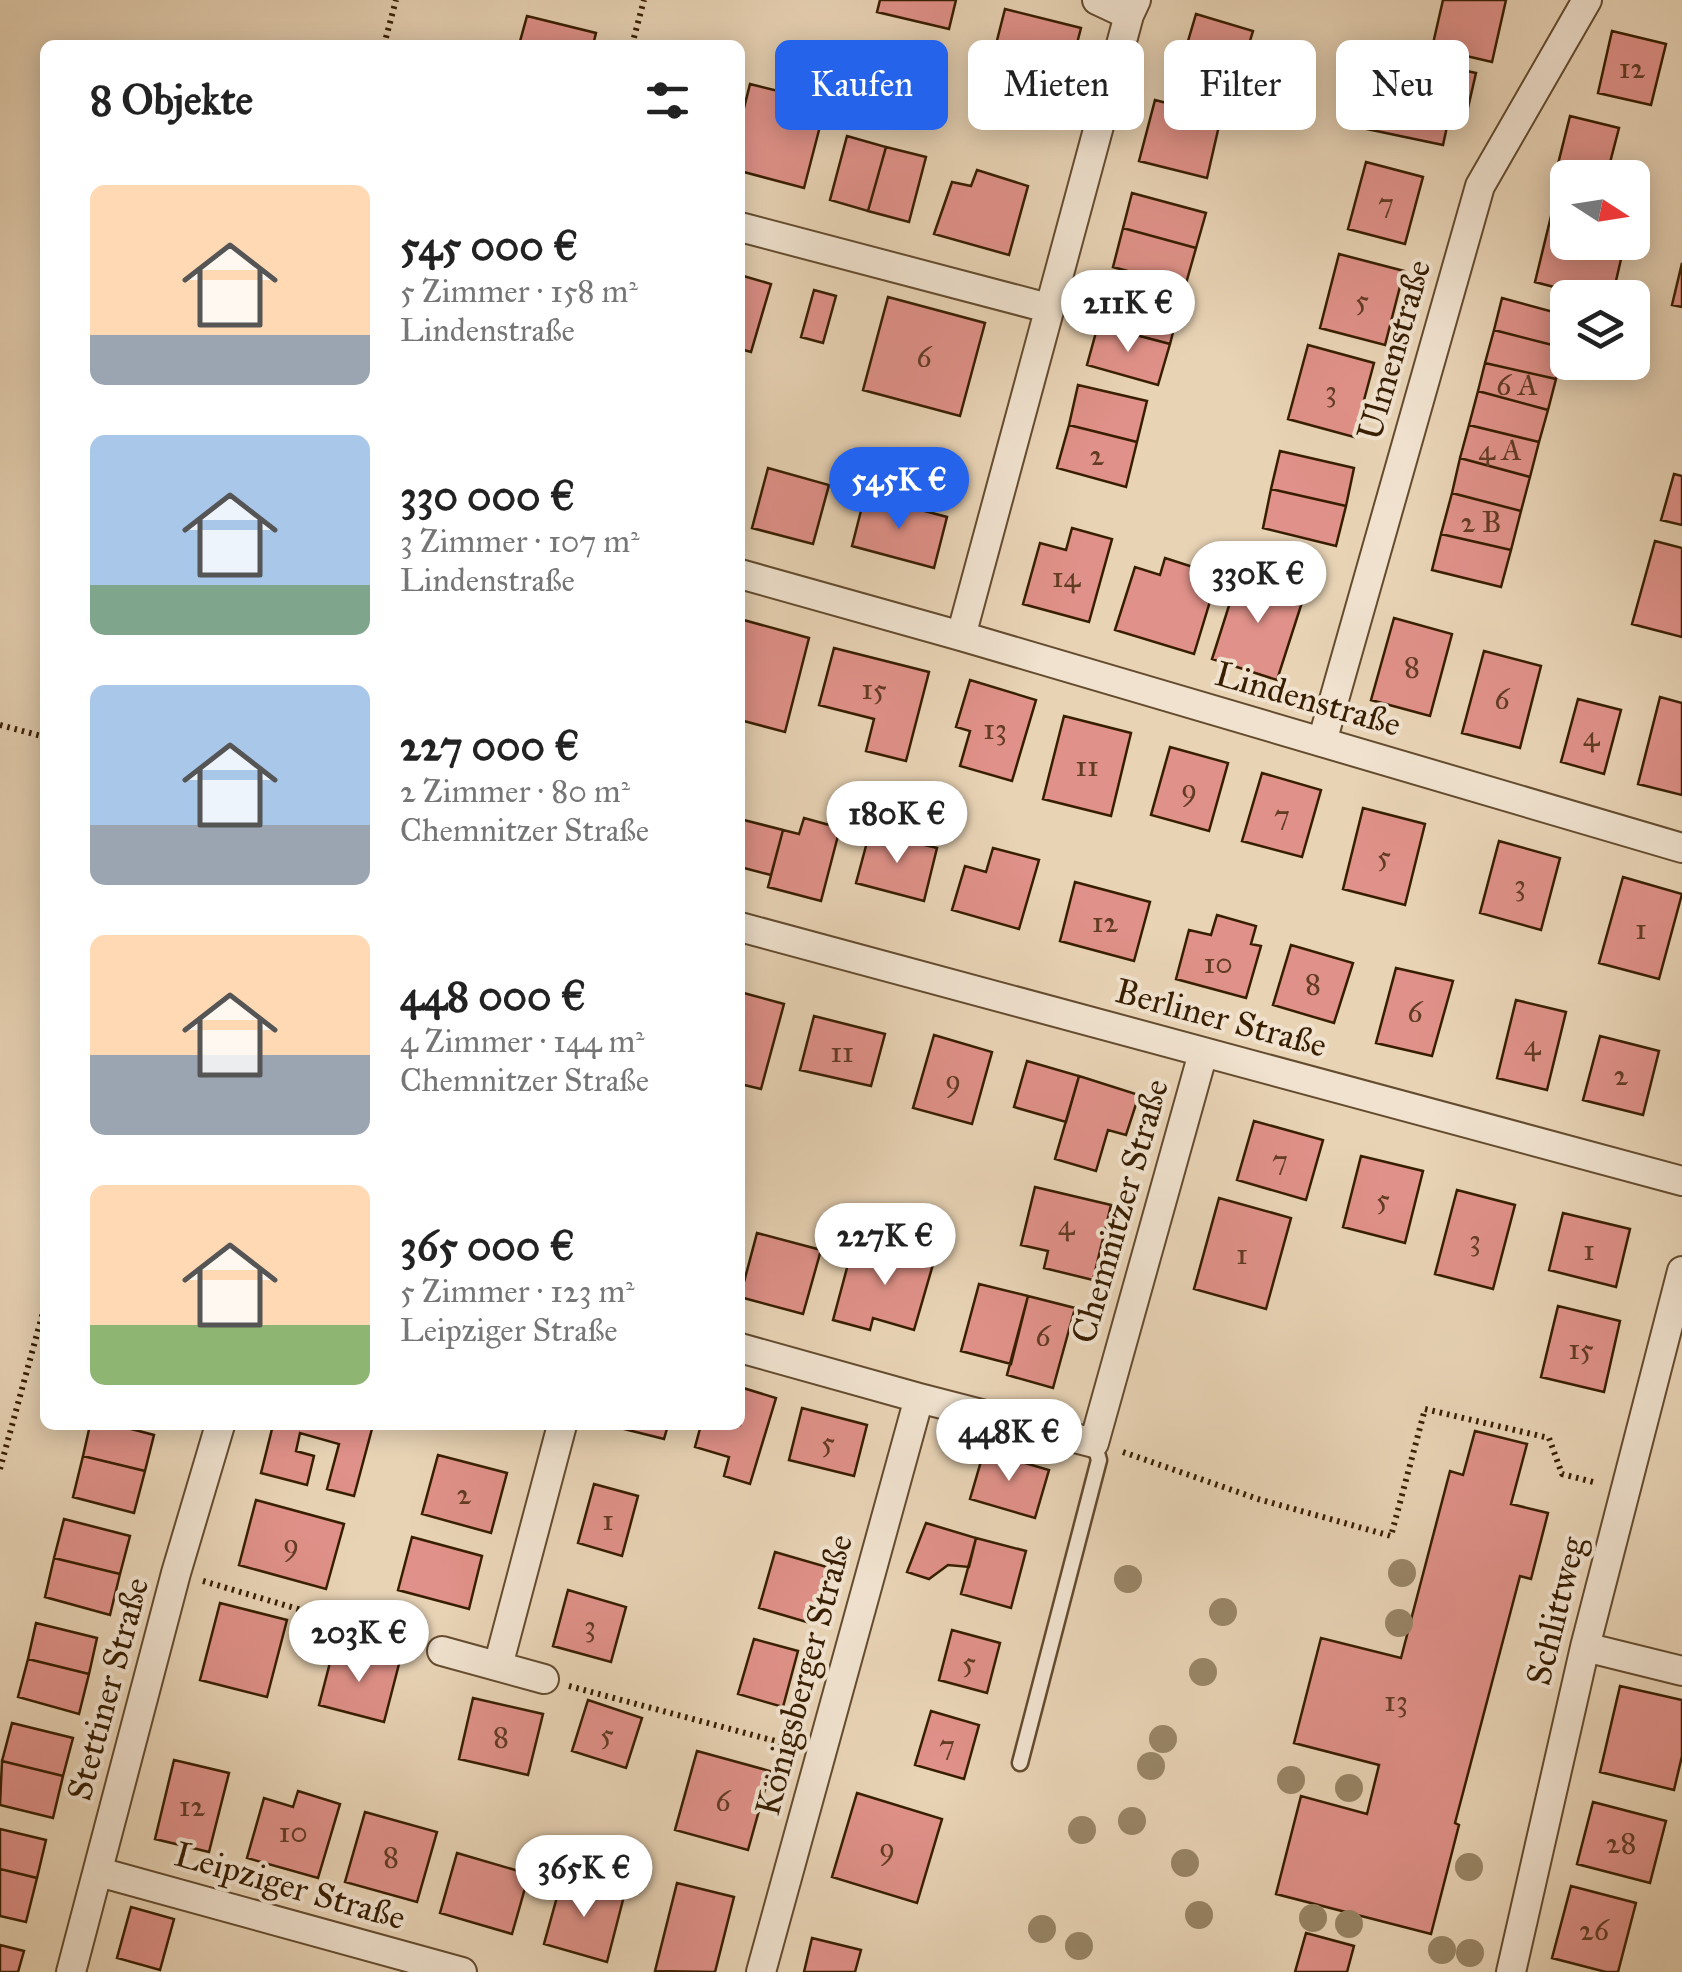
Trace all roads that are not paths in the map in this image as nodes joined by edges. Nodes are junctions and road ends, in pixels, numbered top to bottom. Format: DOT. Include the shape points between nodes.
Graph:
graph roads {
  1 [pos="1097,0"];
  2 [pos="1587,0"];
  3 [pos="1132,7"];
  4 [pos="745,228"];
  5 [pos="1048,308"];
  6 [pos="745,575"];
  7 [pos="961,636"];
  8 [pos="1322,742"];
  9 [pos="1682,848"];
  10 [pos="745,928"];
  11 [pos="1204,1053"];
  12 [pos="1682,1181"];
  13 [pos="1682,1271"];
  14 [pos="745,1349"];
  15 [pos="920,1398"];
  16 [pos="219,1430"];
  17 [pos="561,1430"];
  18 [pos="1094,1442"];
  19 [pos="1585,1647"];
  20 [pos="442,1652"];
  21 [pos="498,1666"];
  22 [pos="1682,1671"];
  23 [pos="544,1679"];
  24 [pos="1020,1764"];
  25 [pos="99,1872"];
  26 [pos="421,1967"];
  27 [pos="71,1972"];
  28 [pos="462,1972"];
  29 [pos="761,1972"];
  30 [pos="1510,1972"];
  1 -- 3 [label="street"];
  2 -- 8 [label="street, Ulmenstraße" via="1480,186"];
  3 -- 5 [label="street"];
  4 -- 5 [label="street"];
  5 -- 7 [label="street"];
  6 -- 7 [label="street, Lindenstraße"];
  7 -- 8 [label="street, Lindenstraße"];
  8 -- 9 [label="street, Lindenstraße"];
  10 -- 11 [label="street, Berliner Straße"];
  11 -- 12 [label="street, Berliner Straße"];
  11 -- 18 [label="street, Chemnitzer Straße"];
  13 -- 19 [label="street, Schlittweg"];
  14 -- 15 [label="street"];
  15 -- 18 [label="street"];
  15 -- 29 [label="street, Königsberger Straße"];
  16 -- 25 [label="street, Stettiner Straße"];
  17 -- 21 [label="street"];
  18 -- 24 [label="lane" via="1099,1460"];
  19 -- 22 [label="street"];
  19 -- 30 [label="street, Schlittweg"];
  20 -- 21 [label="street"];
  21 -- 23 [label="street"];
  25 -- 26 [label="street, Leipziger Straße"];
  25 -- 27 [label="street, Stettiner Straße"];
  26 -- 28 [label="street, Leipziger Straße"];
}
